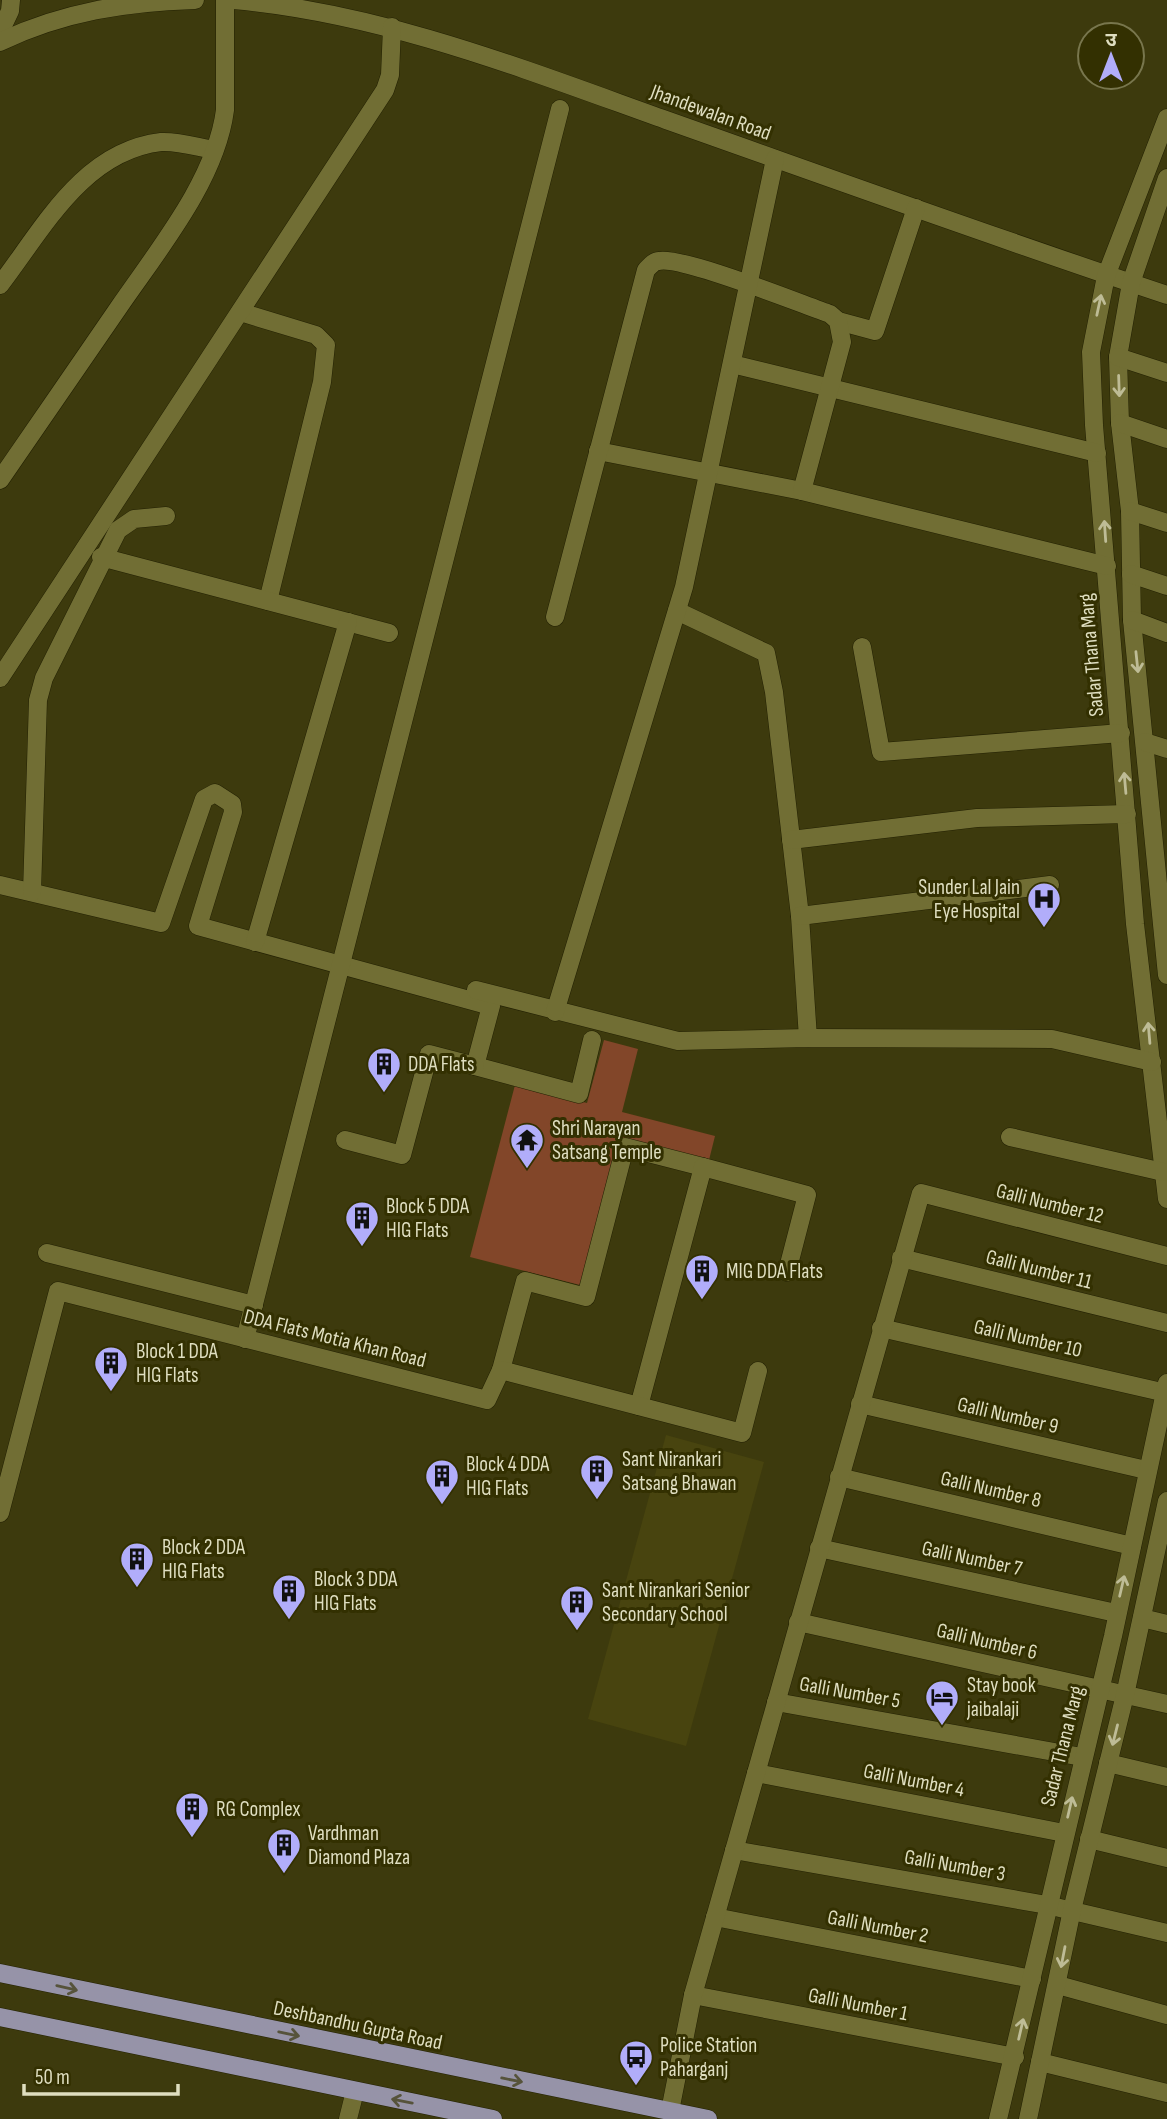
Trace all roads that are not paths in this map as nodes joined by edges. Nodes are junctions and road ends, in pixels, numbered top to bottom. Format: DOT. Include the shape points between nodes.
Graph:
graph roads {
  1 [pos="11,0"];
  2 [pos="195,0"];
  3 [pos="225,0"];
  4 [pos="233,0"];
  5 [pos="392,27"];
  6 [pos="0,32"];
  7 [pos="0,42"];
  8 [pos="560,109"];
  9 [pos="1167,118"];
  10 [pos="214,150"];
  11 [pos="775,159"];
  12 [pos="1167,178"];
  13 [pos="916,208"];
  14 [pos="1106,276"];
  15 [pos="1131,283"];
  16 [pos="748,284"];
  17 [pos="0,285"];
  18 [pos="1167,295"];
  19 [pos="240,312"];
  20 [pos="838,321"];
  21 [pos="1118,357"];
  22 [pos="732,364"];
  23 [pos="1167,373"];
  24 [pos="827,387"];
  25 [pos="1120,423"];
  26 [pos="1167,439"];
  27 [pos="598,451"];
  28 [pos="1097,453"];
  29 [pos="709,473"];
  30 [pos="0,480"];
  31 [pos="802,491"];
  32 [pos="1130,511"];
  33 [pos="166,516"];
  34 [pos="1167,523"];
  35 [pos="102,556"];
  36 [pos="1107,566"];
  37 [pos="1130,574"];
  38 [pos="1167,586"];
  39 [pos="268,601"];
  40 [pos="677,611"];
  41 [pos="555,617"];
  42 [pos="1132,620"];
  43 [pos="348,622"];
  44 [pos="389,633"];
  45 [pos="1167,633"];
  46 [pos="862,647"];
  47 [pos="0,678"];
  48 [pos="1121,733"];
  49 [pos="1145,742"];
  50 [pos="1167,749"];
  51 [pos="1127,814"];
  52 [pos="791,840"];
  53 [pos="1161,845"];
  54 [pos="0,885"];
  55 [pos="1050,885"];
  56 [pos="32,892"];
  57 [pos="800,916"];
  58 [pos="1165,928"];
  59 [pos="255,942"];
  60 [pos="341,966"];
  61 [pos="422,975"];
  62 [pos="1167,975"];
  63 [pos="555,1012"];
  64 [pos="808,1038"];
  65 [pos="592,1040"];
  66 [pos="1152,1062"];
  67 [pos="475,1066"];
  68 [pos="1161,1100"];
  69 [pos="1010,1137"];
  70 [pos="345,1140"];
  71 [pos="703,1167"];
  72 [pos="1163,1172"];
  73 [pos="1167,1199"];
  74 [pos="47,1253"];
  75 [pos="1167,1256"];
  76 [pos="901,1258"];
  77 [pos="787,1272"];
  78 [pos="254,1305"];
  79 [pos="1167,1323"];
  80 [pos="881,1328"];
  81 [pos="245,1339"];
  82 [pos="500,1370"];
  83 [pos="758,1371"];
  84 [pos="1166,1388"];
  85 [pos="860,1404"];
  86 [pos="639,1406"];
  87 [pos="1146,1470"];
  88 [pos="839,1477"];
  89 [pos="1167,1501"];
  90 [pos="0,1513"];
  91 [pos="1132,1546"];
  92 [pos="819,1548"];
  93 [pos="1162,1553"];
  94 [pos="1116,1613"];
  95 [pos="1142,1618"];
  96 [pos="798,1622"];
  97 [pos="1167,1624"];
  98 [pos="1099,1689"];
  99 [pos="1125,1695"];
  100 [pos="776,1702"];
  101 [pos="1167,1704"];
  102 [pos="1082,1757"];
  103 [pos="1108,1763"];
  104 [pos="756,1773"];
  105 [pos="1167,1777"];
  106 [pos="1064,1833"];
  107 [pos="1089,1839"];
  108 [pos="734,1850"];
  109 [pos="1167,1858"];
  110 [pos="1047,1905"];
  111 [pos="1072,1910"];
  112 [pos="715,1917"];
  113 [pos="1167,1933"];
  114 [pos="0,1973"];
  115 [pos="1032,1979"];
  116 [pos="1058,1984"];
  117 [pos="693,1995"];
  118 [pos="1167,2015"];
  119 [pos="0,2017"];
  120 [pos="1015,2057"];
  121 [pos="1040,2062"];
  122 [pos="355,2091"];
  123 [pos="1167,2093"];
  124 [pos="670,2111"];
  125 [pos="348,2119"];
  126 [pos="493,2119"];
  127 [pos="708,2119"];
  128 [pos="998,2119"];
  129 [pos="1028,2119"];
  1 -- 6 [label="street"];
  2 -- 7 [label="street" via="107,6 35,25"];
  3 -- 10 [label="street" via="226,100 223,128"];
  4 -- 5 [label="street, Jhandewalan Road" via="278,4"];
  5 -- 11 [label="street, Jhandewalan Road"];
  5 -- 19 [label="street" via="385,90"];
  8 -- 60 [label="street"];
  9 -- 14 [label="street, Sadar Thana Marg"];
  10 -- 17 [label="street" via="161,142 104,162 84,176"];
  10 -- 30 [label="street" via="183,214"];
  11 -- 13 [label="street, Jhandewalan Road"];
  11 -- 16 [label="street"];
  12 -- 15 [label="street, Sadar Thana Marg"];
  13 -- 14 [label="street, Jhandewalan Road"];
  13 -- 20 [label="street" via="875,331"];
  14 -- 15 [label="street, Jhandewalan Road"];
  28 -- 14 [label="street, Sadar Thana Marg, one-way" via="1091,352"];
  15 -- 18 [label="street, Jhandewalan Road"];
  15 -- 21 [label="street, Sadar Thana Marg"];
  16 -- 20 [label="street"];
  16 -- 22 [label="street"];
  16 -- 27 [label="street" via="674,262 659,260 646,270"];
  19 -- 39 [label="street" via="316,335 326,345 322,382"];
  19 -- 47 [label="street"];
  20 -- 24 [label="street" via="842,342"];
  21 -- 23 [label="street"];
  21 -- 25 [label="street, Sadar Thana Marg, one-way"];
  22 -- 24 [label="street"];
  22 -- 29 [label="street"];
  24 -- 28 [label="street"];
  24 -- 31 [label="street"];
  25 -- 26 [label="street"];
  25 -- 32 [label="street, Sadar Thana Marg"];
  27 -- 29 [label="street"];
  27 -- 41 [label="street"];
  36 -- 28 [label="street, Sadar Thana Marg, one-way"];
  29 -- 31 [label="street"];
  29 -- 40 [label="street"];
  31 -- 36 [label="street"];
  32 -- 34 [label="street"];
  32 -- 37 [label="street, Sadar Thana Marg"];
  33 -- 35 [label="street" via="134,519 117,530"];
  35 -- 39 [label="street"];
  35 -- 56 [label="street" via="38,700"];
  36 -- 48 [label="street, Sadar Thana Marg"];
  37 -- 38 [label="street"];
  37 -- 42 [label="street, Sadar Thana Marg"];
  39 -- 43 [label="street"];
  40 -- 52 [label="street" via="766,653"];
  40 -- 63 [label="street"];
  42 -- 45 [label="street"];
  42 -- 49 [label="street, Sadar Thana Marg, one-way"];
  43 -- 44 [label="street"];
  43 -- 59 [label="street"];
  46 -- 48 [label="street" via="881,752"];
  51 -- 48 [label="street, Sadar Thana Marg, one-way"];
  49 -- 50 [label="street"];
  49 -- 53 [label="street, Sadar Thana Marg"];
  51 -- 52 [label="street" via="977,818"];
  66 -- 51 [label="street, Sadar Thana Marg, one-way"];
  52 -- 57 [label="street"];
  53 -- 58 [label="street, Sadar Thana Marg"];
  54 -- 56 [label="street"];
  55 -- 57 [label="street"];
  56 -- 59 [label="street" via="161,923 204,799 215,793 232,804 233,811 198,926"];
  57 -- 64 [label="street"];
  58 -- 62 [label="street, Sadar Thana Marg"];
  59 -- 60 [label="street"];
  60 -- 67 [label="street" via="491,1006"];
  60 -- 78 [label="street"];
  61 -- 63 [label="street"];
  63 -- 64 [label="street" via="678,1041"];
  64 -- 66 [label="street" via="1052,1040"];
  65 -- 67 [label="street" via="579,1094"];
  66 -- 68 [label="street, Sadar Thana Marg"];
  67 -- 70 [label="street" via="429,1054 402,1155"];
  68 -- 72 [label="street, Sadar Thana Marg"];
  69 -- 72 [label="street"];
  71 -- 77 [label="street" via="807,1195"];
  71 -- 82 [label="street" via="625,1147 586,1297 526,1277"];
  71 -- 86 [label="street"];
  72 -- 73 [label="street, Sadar Thana Marg"];
  74 -- 78 [label="street"];
  75 -- 76 [label="street, Galli Number 12" via="921,1193"];
  76 -- 79 [label="street, Galli Number 11"];
  76 -- 80 [label="street"];
  78 -- 81 [label="street"];
  80 -- 84 [label="street, Galli Number 10"];
  80 -- 85 [label="street"];
  81 -- 82 [label="street, DDA Flats Motia Khan Road" via="487,1400"];
  81 -- 90 [label="street, DDA Flats Motia Khan Road" via="58,1291"];
  82 -- 86 [label="street"];
  83 -- 86 [label="street" via="742,1433"];
  84 -- 87 [label="street, Sadar Thana Marg"];
  85 -- 87 [label="street, Galli Number 9"];
  85 -- 88 [label="street"];
  87 -- 91 [label="street, Sadar Thana Marg"];
  88 -- 91 [label="street, Galli Number 8"];
  88 -- 92 [label="street"];
  89 -- 93 [label="street"];
  94 -- 91 [label="street, Sadar Thana Marg, one-way"];
  92 -- 94 [label="street, Galli Number 7"];
  92 -- 96 [label="street"];
  93 -- 95 [label="street"];
  94 -- 98 [label="street, Sadar Thana Marg"];
  95 -- 97 [label="street"];
  95 -- 99 [label="street"];
  96 -- 98 [label="street, Galli Number 6"];
  96 -- 100 [label="street"];
  98 -- 99 [label="street, Galli Number 6"];
  98 -- 102 [label="street, Sadar Thana Marg"];
  99 -- 101 [label="street, Galli Number 6"];
  99 -- 103 [label="street, one-way"];
  100 -- 102 [label="street, Galli Number 5"];
  100 -- 104 [label="street"];
  106 -- 102 [label="street, Sadar Thana Marg, one-way"];
  103 -- 105 [label="street"];
  103 -- 107 [label="street"];
  104 -- 106 [label="street, Galli Number 4"];
  104 -- 108 [label="street"];
  106 -- 110 [label="street, Sadar Thana Marg"];
  107 -- 109 [label="street"];
  107 -- 111 [label="street"];
  108 -- 110 [label="street, Galli Number 3"];
  108 -- 112 [label="street"];
  110 -- 111 [label="street, Galli Number 3"];
  110 -- 115 [label="street, Sadar Thana Marg"];
  111 -- 113 [label="street, Galli Number 3"];
  111 -- 116 [label="street, one-way"];
  112 -- 115 [label="street, Galli Number 2"];
  112 -- 117 [label="street"];
  114 -- 124 [label="main road, Deshbandhu Gupta Road, one-way"];
  120 -- 115 [label="street, Sadar Thana Marg, one-way"];
  116 -- 118 [label="street"];
  116 -- 121 [label="street"];
  117 -- 120 [label="street, Galli Number 1"];
  117 -- 124 [label="street"];
  119 -- 122 [label="main road"];
  120 -- 128 [label="street, Sadar Thana Marg"];
  121 -- 123 [label="street"];
  121 -- 129 [label="street"];
  122 -- 125 [label="street"];
  126 -- 122 [label="main road, one-way"];
  124 -- 127 [label="main road, Deshbandhu Gupta Road"];
}
